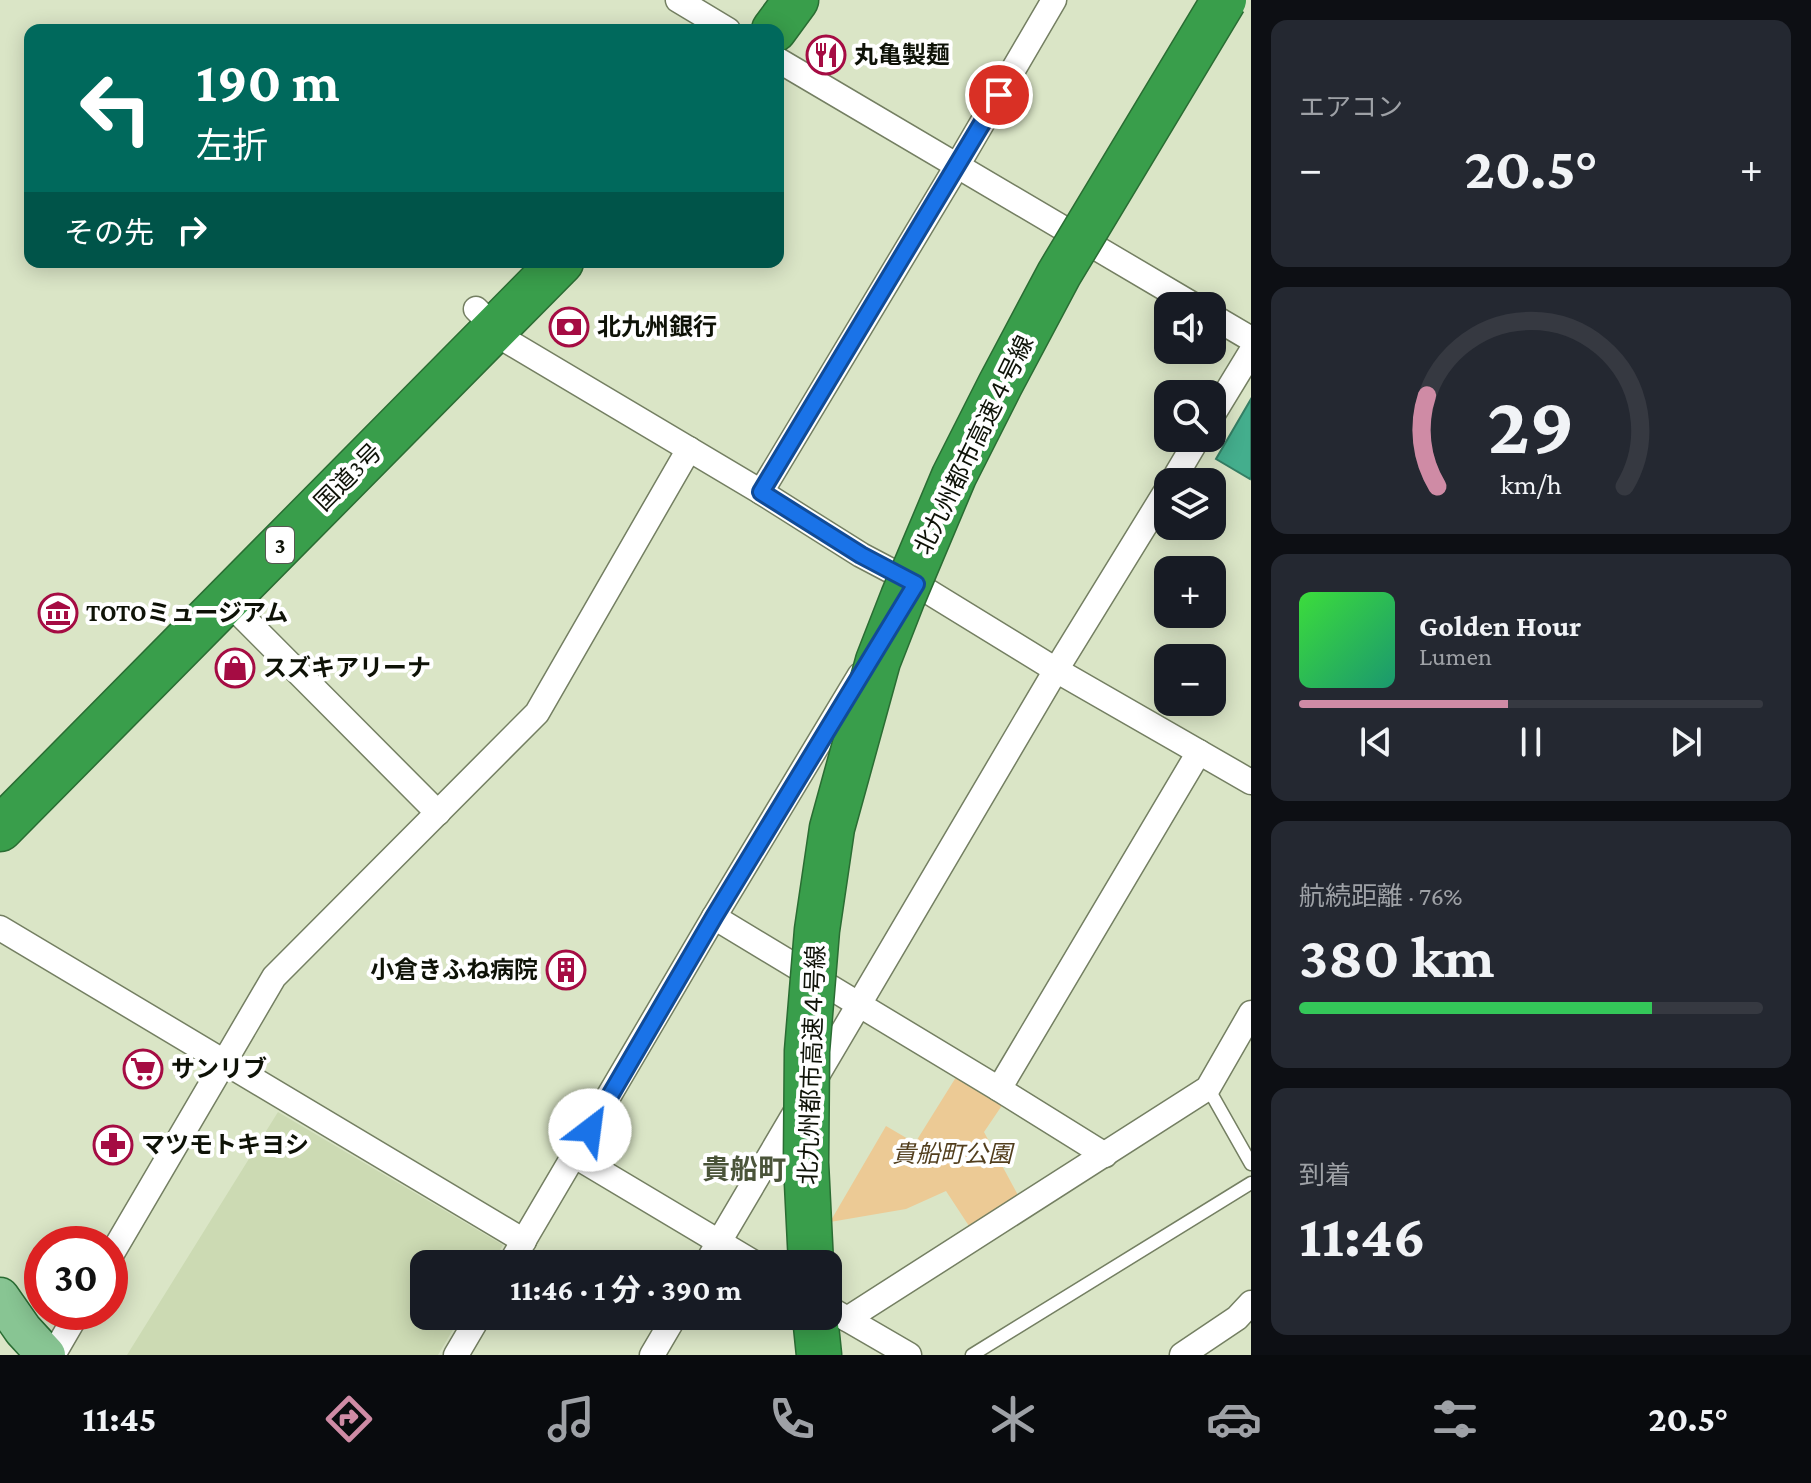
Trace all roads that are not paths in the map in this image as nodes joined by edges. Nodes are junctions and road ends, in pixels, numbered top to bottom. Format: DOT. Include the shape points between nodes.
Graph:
graph roads {
  1 [pos="678,0"];
  2 [pos="761,0"];
  3 [pos="796,0"];
  4 [pos="1054,0"];
  5 [pos="1191,0"];
  6 [pos="1224,0"];
  7 [pos="718,24"];
  8 [pos="744,24"];
  9 [pos="778,24"];
  10 [pos="784,64"];
  11 [pos="957,166"];
  12 [pos="517,268"];
  13 [pos="553,268"];
  14 [pos="1171,292"];
  15 [pos="486,318"];
  16 [pos="1226,324"];
  17 [pos="1251,339"];
  18 [pos="1251,352"];
  19 [pos="1226,393"];
  20 [pos="689,449"];
  21 [pos="761,492"];
  22 [pos="1154,511"];
  23 [pos="916,584"];
  24 [pos="226,600"];
  25 [pos="1056,670"];
  26 [pos="1199,752"];
  27 [pos="1251,782"];
  28 [pos="0,787"];
  29 [pos="438,813"];
  30 [pos="0,829"];
  31 [pos="714,917"];
  32 [pos="0,928"];
  33 [pos="858,1004"];
  34 [pos="1251,1013"];
  35 [pos="224,1062"];
  36 [pos="1208,1088"];
  37 [pos="999,1089"];
  38 [pos="1105,1155"];
  39 [pos="575,1156"];
  40 [pos="1251,1164"];
  41 [pos="1251,1183"];
  42 [pos="128,1226"];
  43 [pos="524,1241"];
  44 [pos="719,1241"];
  45 [pos="519,1250"];
  46 [pos="714,1250"];
  47 [pos="733,1250"];
  48 [pos="781,1250"];
  49 [pos="810,1250"];
  50 [pos="0,1297"];
  51 [pos="1251,1303"];
  52 [pos="842,1307"];
  53 [pos="842,1320"];
  54 [pos="68,1330"];
  55 [pos="471,1330"];
  56 [pos="667,1330"];
  57 [pos="787,1330"];
  58 [pos="826,1330"];
  59 [pos="46,1355"];
  60 [pos="53,1355"];
  61 [pos="456,1355"];
  62 [pos="652,1355"];
  63 [pos="790,1355"];
  64 [pos="819,1355"];
  65 [pos="909,1355"];
  66 [pos="972,1355"];
  67 [pos="1182,1355"];
  1 -- 7 [label="street"];
  2 -- 8 [label="highway"];
  3 -- 9 [label="highway"];
  4 -- 11 [label="street"];
  5 -- 48 [label="highway, 北九州都市高速４号線" via="974,373 930,461 853,652 809,822 790,926 779,1051 776,1166"];
  6 -- 49 [label="highway, 北九州都市高速４号線, bridge" via="1059,274 1000,385 954,476 878,661 832,828 817,930 807,1051"];
  10 -- 11 [label="street"];
  11 -- 14 [label="street"];
  11 -- 21 [label="street"];
  12 -- 15 [label="highway, 国道3号 / 3"];
  13 -- 15 [label="highway, 国道3号 / 3"];
  15 -- 20 [label="street" via="509,342"];
  15 -- 24 [label="highway, 国道3号 / 3"];
  15 -- 28 [label="highway, 国道3号 / 3"];
  16 -- 17 [label="street"];
  18 -- 19 [label="street"];
  20 -- 21 [label="street"];
  20 -- 29 [label="street" via="537,713"];
  21 -- 23 [label="street"];
  22 -- 25 [label="street"];
  23 -- 25 [label="street"];
  23 -- 31 [label="street"];
  24 -- 29 [label="street"];
  24 -- 30 [label="highway, 国道3号 / 3"];
  25 -- 26 [label="street"];
  25 -- 33 [label="street"];
  26 -- 27 [label="street"];
  26 -- 37 [label="street"];
  29 -- 35 [label="street" via="274,977"];
  31 -- 33 [label="street"];
  31 -- 39 [label="street"];
  32 -- 35 [label="street"];
  33 -- 37 [label="street"];
  33 -- 44 [label="street"];
  34 -- 36 [label="street"];
  35 -- 42 [label="street"];
  35 -- 43 [label="street"];
  36 -- 38 [label="street"];
  36 -- 40 [label="lane"];
  37 -- 38 [label="street"];
  38 -- 52 [label="street"];
  39 -- 43 [label="street"];
  39 -- 44 [label="street"];
  41 -- 66 [label="lane"];
  43 -- 45 [label="street"];
  44 -- 46 [label="street"];
  44 -- 47 [label="street"];
  50 -- 59 [label="main road"];
  51 -- 67 [label="street"];
  53 -- 65 [label="street"];
  54 -- 60 [label="street"];
  55 -- 61 [label="street"];
  56 -- 62 [label="street"];
  57 -- 63 [label="highway"];
  58 -- 64 [label="highway"];
}
